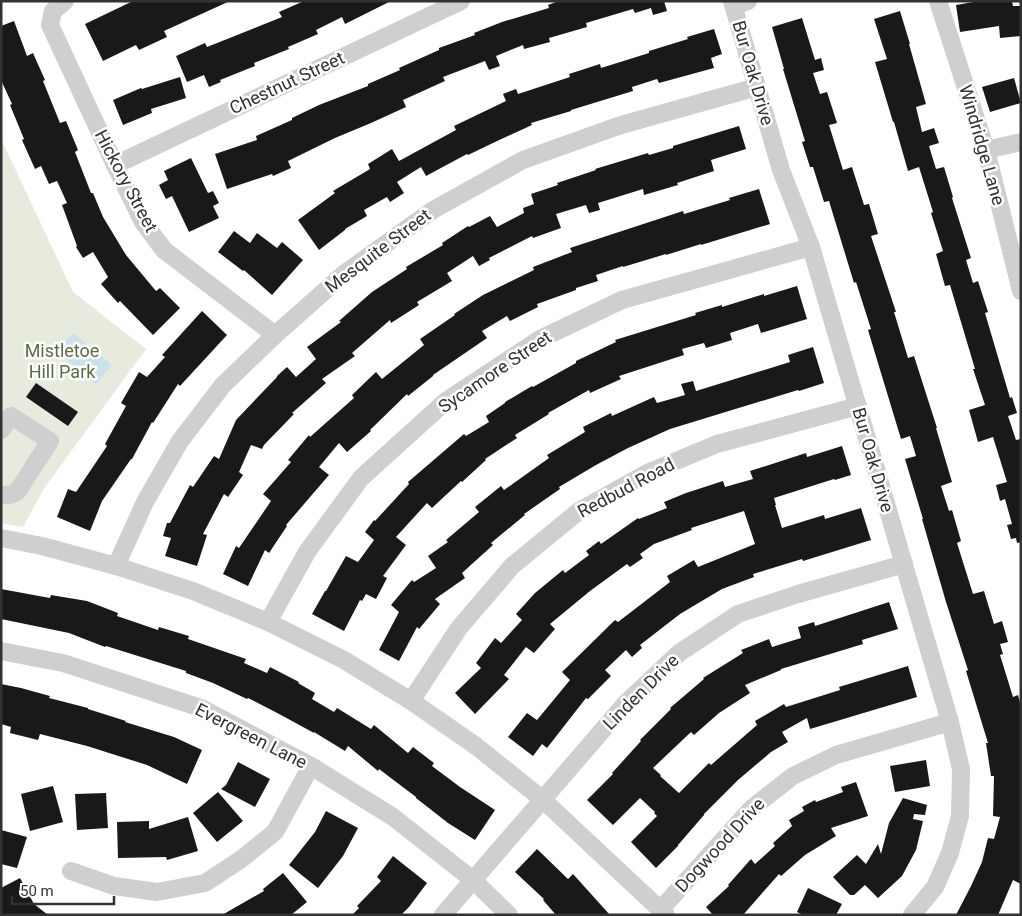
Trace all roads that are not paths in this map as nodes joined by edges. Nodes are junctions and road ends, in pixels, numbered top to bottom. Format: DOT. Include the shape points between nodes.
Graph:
graph roads {
  1 [pos="460,1"];
  2 [pos="938,1"];
  3 [pos="738,3"];
  4 [pos="59,6"];
  5 [pos="757,87"];
  6 [pos="1021,142"];
  7 [pos="986,150"];
  8 [pos="114,165"];
  9 [pos="811,247"];
  10 [pos="1021,291"];
  11 [pos="274,335"];
  12 [pos="858,406"];
  13 [pos="1,430"];
  14 [pos="1,495"];
  15 [pos="1,538"];
  16 [pos="904,564"];
  17 [pos="116,566"];
  18 [pos="268,622"];
  19 [pos="1,651"];
  20 [pos="411,701"];
  21 [pos="950,722"];
  22 [pos="311,766"];
  23 [pos="542,799"];
  24 [pos="71,871"];
  25 [pos="473,880"];
  26 [pos="664,912"];
  27 [pos="444,915"];
  28 [pos="509,915"];
  29 [pos="912,915"];
  1 -- 8 [label="street, Chestnut Street"];
  2 -- 7 [label="street, Windridge Lane"];
  3 -- 5 [label="street, Bur Oak Drive"];
  4 -- 8 [label="street, Hickory Street" via="50,25"];
  5 -- 9 [label="street, Bur Oak Drive" via="781,170"];
  5 -- 11 [label="street, Mesquite Street" via="621,125 524,160 433,210 345,273"];
  6 -- 7 [label="street"];
  7 -- 10 [label="street, Windridge Lane"];
  8 -- 11 [label="street, Hickory Street" via="143,222 164,250"];
  9 -- 12 [label="street, Bur Oak Drive"];
  9 -- 18 [label="street, Sycamore Street" via="622,300 540,339 446,401 361,478 307,552"];
  11 -- 17 [label="street, Mesquite Street" via="223,385 180,440 145,502"];
  12 -- 16 [label="street, Bur Oak Drive"];
  12 -- 20 [label="street, Redbud Road" via="717,444 647,473 579,511 512,566 459,628"];
  13 -- 14 [label="street" via="11,416 50,441 17,492"];
  15 -- 17 [label="street"];
  16 -- 21 [label="street, Bur Oak Drive"];
  16 -- 23 [label="street, Linden Drive" via="738,614 679,653 659,671 626,703"];
  17 -- 18 [label="street" via="193,591"];
  18 -- 20 [label="street" via="344,660"];
  19 -- 22 [label="street, Evergreen Lane" via="63,663 201,708"];
  20 -- 23 [label="street" via="476,746"];
  21 -- 26 [label="street, Dogwood Drive" via="836,755 793,776 752,808"];
  21 -- 29 [label="street, Bur Oak Drive" via="961,770 960,816 950,853 934,887"];
  22 -- 24 [label="street" via="274,832 205,883 157,892 114,886"];
  22 -- 25 [label="street, Evergreen Lane" via="393,816"];
  23 -- 25 [label="street, Linden Drive"];
  23 -- 26 [label="street"];
  25 -- 27 [label="street, Linden Drive"];
  25 -- 28 [label="street, Evergreen Lane"];
}
